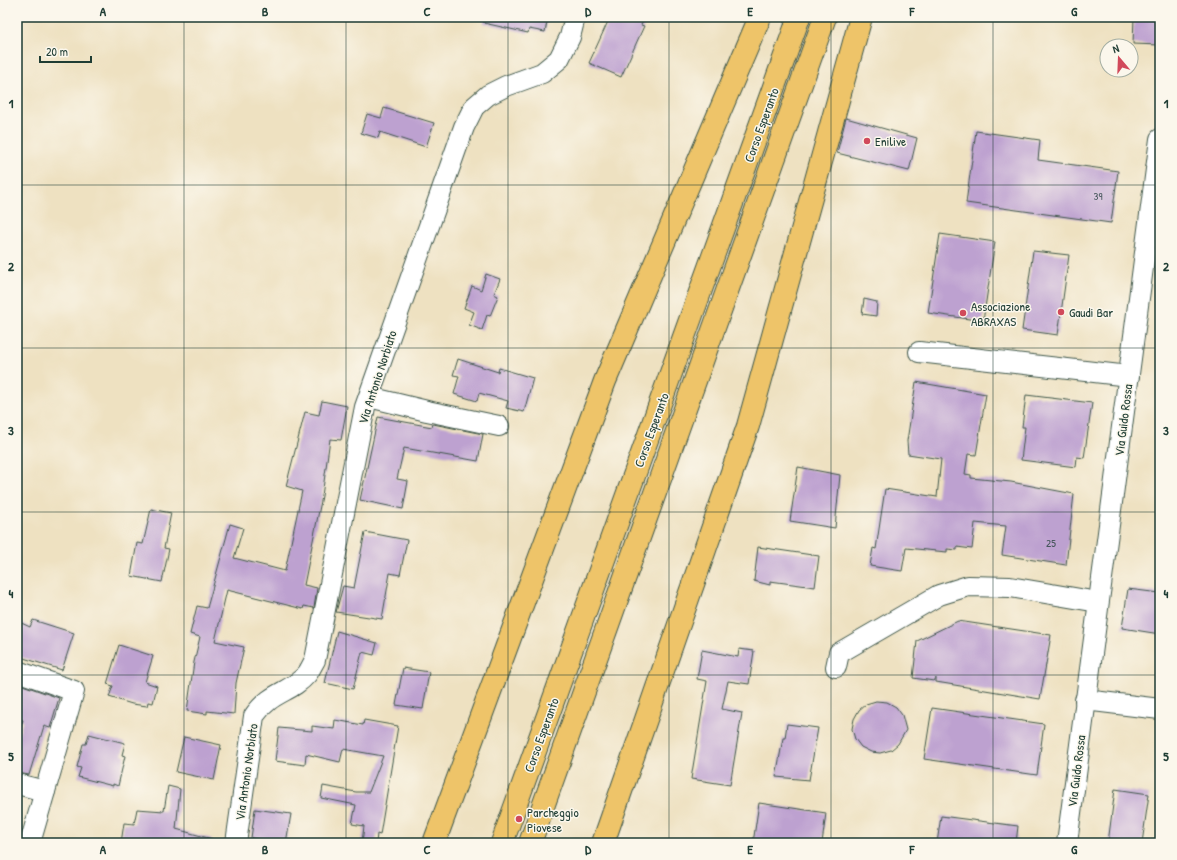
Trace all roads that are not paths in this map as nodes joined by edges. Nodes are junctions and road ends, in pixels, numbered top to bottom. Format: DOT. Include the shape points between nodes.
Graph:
graph roads {
  1 [pos="575,17"];
  2 [pos="760,17"];
  3 [pos="799,17"];
  4 [pos="825,17"];
  5 [pos="861,17"];
  6 [pos="1160,140"];
  7 [pos="919,352"];
  8 [pos="1129,376"];
  9 [pos="369,397"];
  10 [pos="499,426"];
  11 [pos="1098,602"];
  12 [pos="836,667"];
  13 [pos="17,671"];
  14 [pos="1085,700"];
  15 [pos="1160,709"];
  16 [pos="17,784"];
  17 [pos="45,791"];
  18 [pos="30,843"];
  19 [pos="236,843"];
  20 [pos="434,843"];
  21 [pos="502,843"];
  22 [pos="530,843"];
  23 [pos="603,843"];
  24 [pos="1067,843"];
  1 -- 9 [label="street, Via Antonio Norbiato" via="570,37 559,59 542,73 506,86 474,106 464,127"];
  2 -- 20 [label="highway" via="605,380"];
  3 -- 21 [label="highway, Corso Esperanto"];
  4 -- 22 [label="highway, Corso Esperanto"];
  5 -- 23 [label="highway" via="748,426"];
  6 -- 8 [label="street, Via Guido Rossa"];
  7 -- 8 [label="street"];
  8 -- 11 [label="street, Via Guido Rossa"];
  9 -- 10 [label="street"];
  9 -- 19 [label="street, Via Antonio Norbiato" via="361,426 315,660 308,673 262,704 254,716"];
  11 -- 12 [label="street" via="1010,587 968,586 939,595 867,635 840,653"];
  11 -- 14 [label="street, Via Guido Rossa"];
  13 -- 17 [label="street" via="74,690"];
  14 -- 15 [label="street"];
  14 -- 24 [label="street, Via Guido Rossa"];
  16 -- 17 [label="street"];
  17 -- 18 [label="street"];
}
